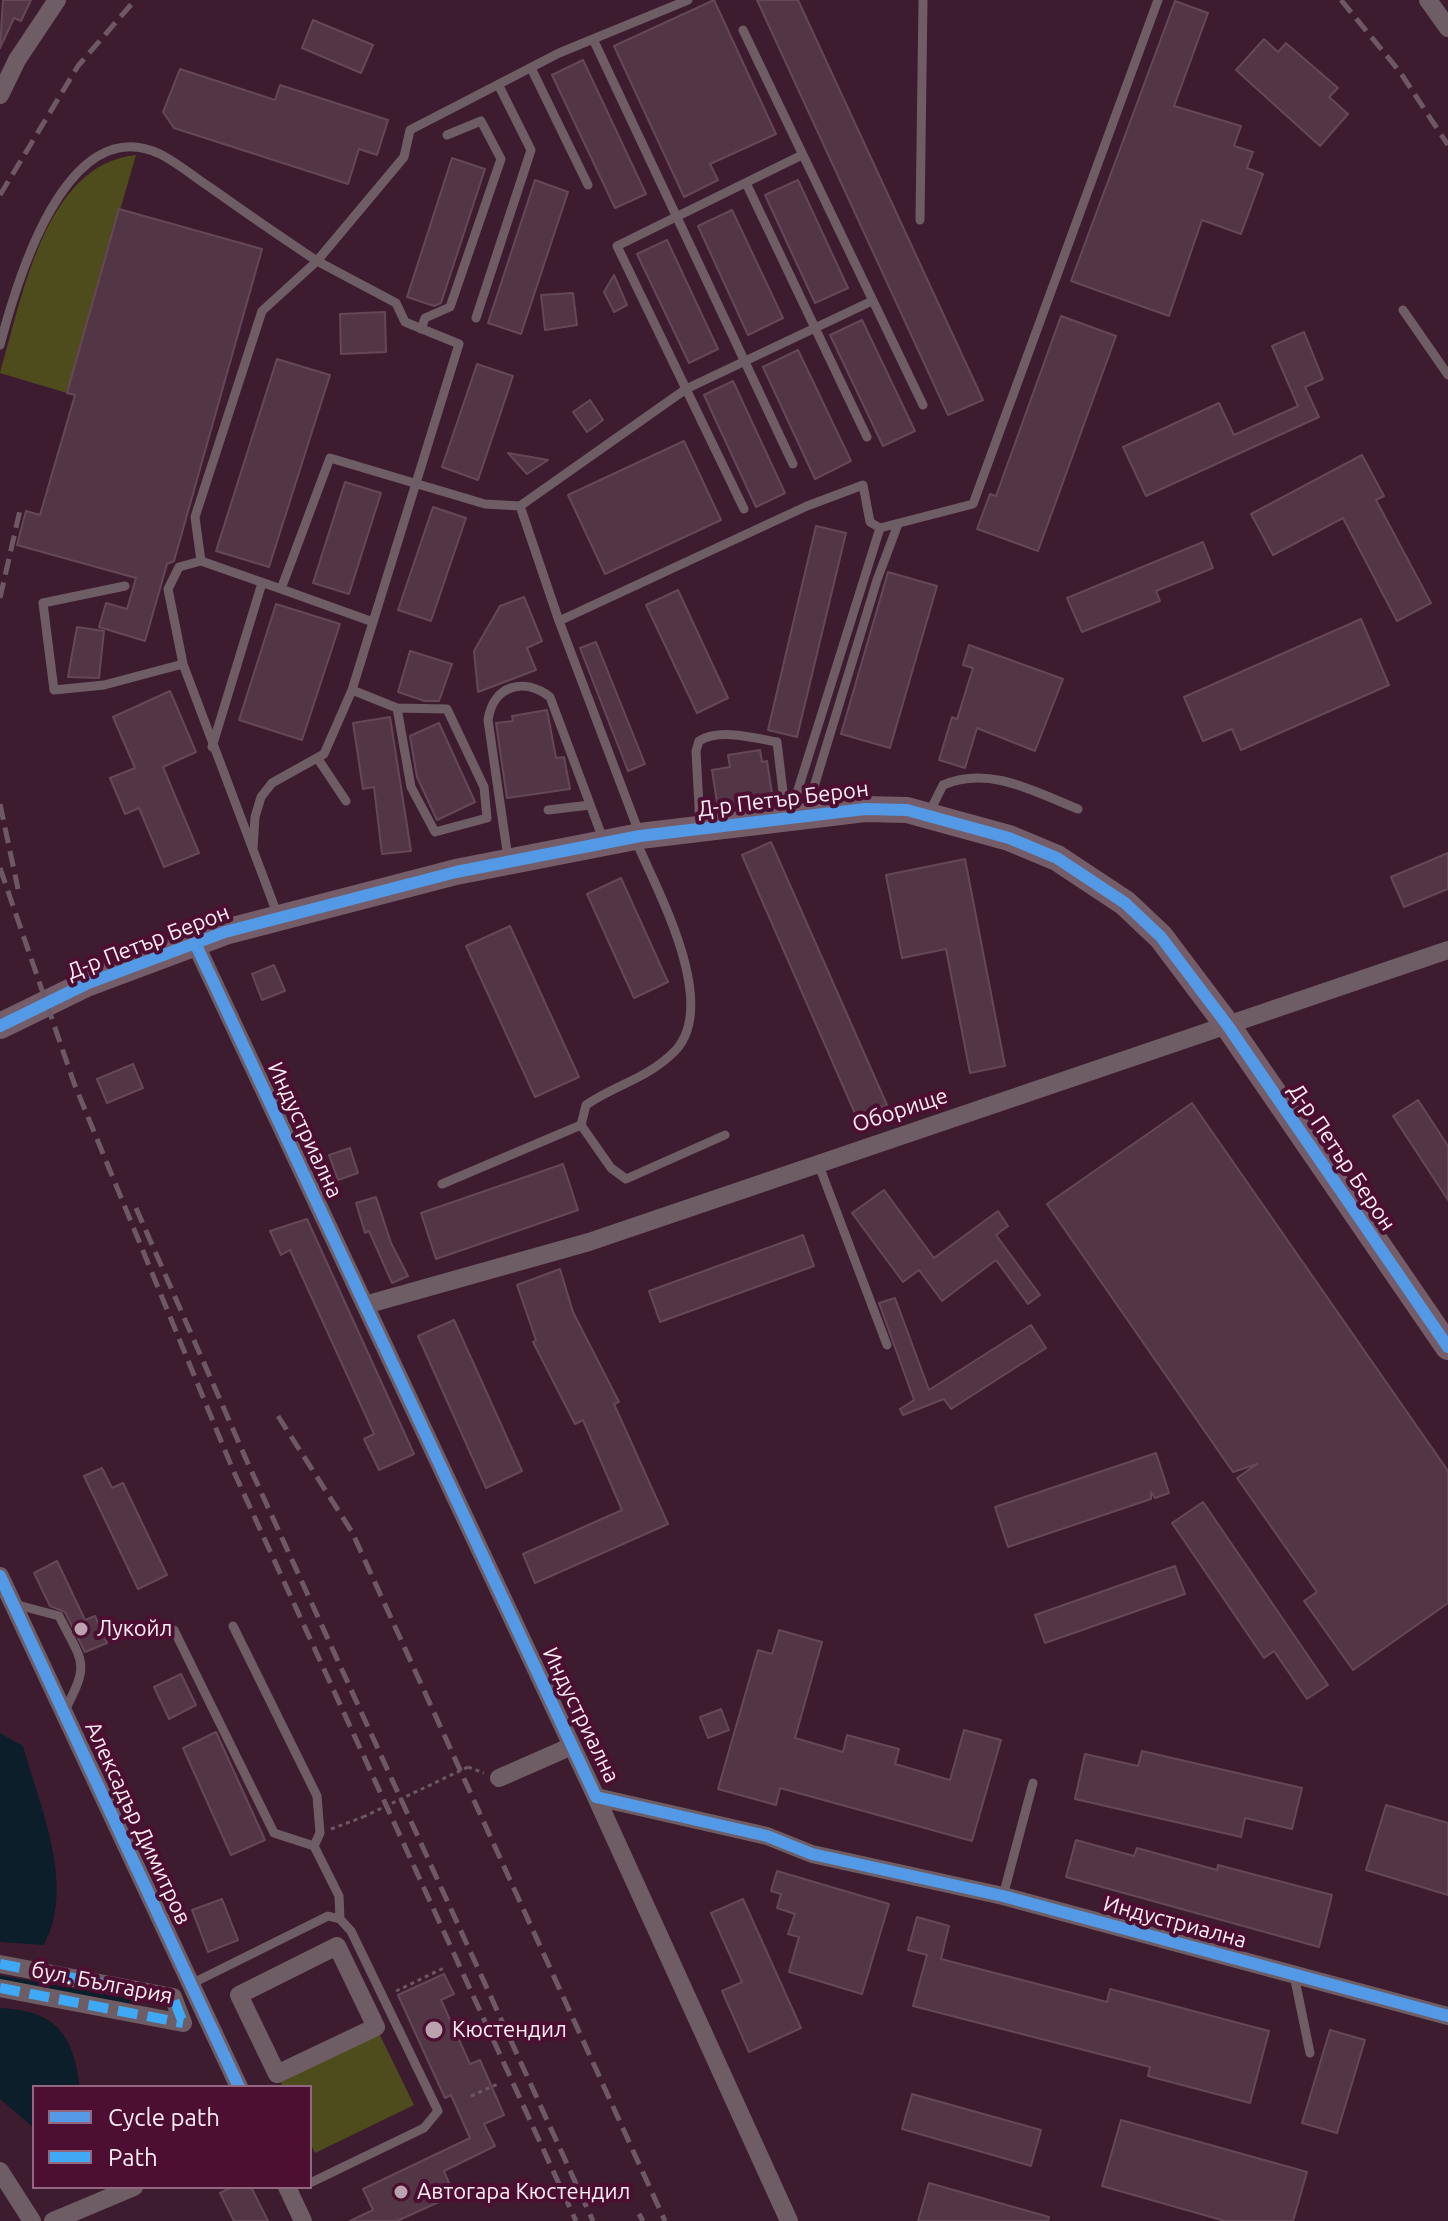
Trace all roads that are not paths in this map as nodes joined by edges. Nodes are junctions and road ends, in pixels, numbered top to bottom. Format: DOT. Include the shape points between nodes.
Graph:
graph roads {
  1 [pos="57,0"];
  2 [pos="688,0"];
  3 [pos="923,0"];
  4 [pos="1158,0"];
  5 [pos="1428,0"];
  6 [pos="1448,28"];
  7 [pos="743,30"];
  8 [pos="593,39"];
  9 [pos="532,70"];
  10 [pos="499,86"];
  11 [pos="0,95"];
  12 [pos="447,135"];
  13 [pos="802,155"];
  14 [pos="746,183"];
  15 [pos="588,185"];
  16 [pos="677,217"];
  17 [pos="920,220"];
  18 [pos="317,261"];
  19 [pos="872,301"];
  20 [pos="1403,310"];
  21 [pos="476,318"];
  22 [pos="815,328"];
  23 [pos="421,329"];
  24 [pos="0,345"];
  25 [pos="745,361"];
  26 [pos="1448,375"];
  27 [pos="686,389"];
  28 [pos="923,405"];
  29 [pos="867,437"];
  30 [pos="793,464"];
  31 [pos="416,484"];
  32 [pos="520,506"];
  33 [pos="744,509"];
  34 [pos="898,524"];
  35 [pos="880,528"];
  36 [pos="201,561"];
  37 [pos="262,583"];
  38 [pos="125,586"];
  39 [pos="281,589"];
  40 [pos="559,621"];
  41 [pos="373,622"];
  42 [pos="183,664"];
  43 [pos="352,690"];
  44 [pos="397,708"];
  45 [pos="212,747"];
  46 [pos="318,759"];
  47 [pos="346,801"];
  48 [pos="590,805"];
  49 [pos="1078,809"];
  50 [pos="548,810"];
  51 [pos="928,815"];
  52 [pos="794,817"];
  53 [pos="700,829"];
  54 [pos="637,836"];
  55 [pos="604,843"];
  56 [pos="253,853"];
  57 [pos="509,862"];
  58 [pos="279,918"];
  59 [pos="195,943"];
  60 [pos="1448,950"];
  61 [pos="0,1026"];
  62 [pos="1228,1026"];
  63 [pos="581,1125"];
  64 [pos="725,1135"];
  65 [pos="818,1163"];
  66 [pos="442,1184"];
  67 [pos="365,1305"];
  68 [pos="887,1345"];
  69 [pos="1448,1347"];
  70 [pos="0,1576"];
  71 [pos="7,1608"];
  72 [pos="233,1626"];
  73 [pos="174,1630"];
  74 [pos="64,1712"];
  75 [pos="572,1746"];
  76 [pos="499,1778"];
  77 [pos="1033,1783"];
  78 [pos="596,1797"];
  79 [pos="314,1846"];
  80 [pos="1003,1896"];
  81 [pos="340,1919"];
  82 [pos="0,1964"];
  83 [pos="1294,1975"];
  84 [pos="191,1984"];
  85 [pos="0,1988"];
  86 [pos="1448,2016"];
  87 [pos="1310,2053"];
  88 [pos="277,2074"];
  89 [pos="238,2085"];
  90 [pos="0,2171"];
  91 [pos="312,2182"];
  92 [pos="129,2189"];
  93 [pos="292,2189"];
  94 [pos="32,2221"];
  95 [pos="53,2221"];
  96 [pos="303,2221"];
  97 [pos="789,2221"];
  1 -- 11 [label="street"];
  2 -- 8 [label="lane"];
  3 -- 17 [label="lane"];
  4 -- 34 [label="lane" via="973,504"];
  5 -- 6 [label="street"];
  7 -- 13 [label="lane"];
  8 -- 9 [label="lane"];
  8 -- 16 [label="lane"];
  9 -- 10 [label="lane"];
  9 -- 15 [label="lane"];
  10 -- 18 [label="lane" via="410,130 404,157"];
  10 -- 21 [label="lane" via="531,150"];
  12 -- 23 [label="lane" via="481,121 501,159 450,307 425,318"];
  13 -- 14 [label="lane"];
  13 -- 19 [label="lane"];
  14 -- 16 [label="lane"];
  14 -- 22 [label="lane"];
  16 -- 25 [label="lane"];
  16 -- 27 [label="lane" via="617,246"];
  18 -- 23 [label="lane" via="396,303 405,322"];
  18 -- 24 [label="lane" via="159,153 124,149 82,167 65,184 37,238"];
  18 -- 36 [label="lane" via="262,311 195,517"];
  19 -- 22 [label="lane"];
  19 -- 28 [label="lane"];
  20 -- 26 [label="lane"];
  22 -- 25 [label="lane"];
  22 -- 29 [label="lane"];
  23 -- 31 [label="lane" via="459,344"];
  25 -- 27 [label="lane"];
  25 -- 30 [label="lane"];
  27 -- 32 [label="lane"];
  27 -- 33 [label="lane"];
  31 -- 32 [label="lane" via="485,504"];
  31 -- 39 [label="lane" via="330,458"];
  31 -- 41 [label="lane"];
  32 -- 40 [label="lane"];
  34 -- 35 [label="lane"];
  34 -- 52 [label="lane"];
  35 -- 40 [label="lane" via="870,522 863,485"];
  35 -- 52 [label="lane"];
  36 -- 37 [label="lane"];
  36 -- 42 [label="lane" via="179,567 168,589"];
  37 -- 39 [label="lane"];
  37 -- 45 [label="lane"];
  38 -- 42 [label="lane" via="43,603 54,690 104,685"];
  39 -- 41 [label="lane"];
  40 -- 54 [label="lane"];
  41 -- 43 [label="lane"];
  42 -- 45 [label="lane"];
  43 -- 44 [label="lane"];
  43 -- 46 [label="lane" via="334,738"];
  44 -- 44 [label="lane" via="411,787 435,832 487,818 484,787 447,709"];
  45 -- 56 [label="lane"];
  46 -- 47 [label="lane"];
  46 -- 56 [label="lane" via="266,789 255,817"];
  48 -- 50 [label="lane"];
  48 -- 55 [label="lane"];
  48 -- 57 [label="lane" via="550,697 523,684 505,689 493,701 488,720"];
  49 -- 51 [label="lane" via="1006,780 976,777 943,785"];
  51 -- 52 [label="street, Д-р Петър Берон" via="884,808"];
  51 -- 62 [label="street, Д-р Петър Берон" via="1057,858 1125,903 1161,937"];
  52 -- 53 [label="street, Д-р Петър Берон"];
  52 -- 53 [label="lane" via="777,742 706,736 696,751"];
  53 -- 54 [label="street, Д-р Петър Берон"];
  54 -- 55 [label="street, Д-р Петър Берон"];
  54 -- 63 [label="lane" via="688,976 690,1024 677,1049 642,1078 586,1105"];
  55 -- 57 [label="street, Д-р Петър Берон"];
  56 -- 58 [label="lane"];
  57 -- 58 [label="street, Д-р Петър Берон"];
  58 -- 59 [label="street, Д-р Петър Берон"];
  59 -- 61 [label="street, Д-р Петър Берон" via="86,984"];
  59 -- 67 [label="street, Индустриална"];
  60 -- 62 [label="street, Оборище"];
  62 -- 65 [label="street, Оборище"];
  62 -- 69 [label="street, Д-р Петър Берон"];
  63 -- 64 [label="lane" via="611,1168 626,1179"];
  63 -- 66 [label="lane"];
  65 -- 67 [label="street, Оборище" via="589,1242"];
  65 -- 68 [label="lane"];
  67 -- 75 [label="street, Индустриална"];
  70 -- 71 [label="street, Алексадър Димитров"];
  71 -- 74 [label="street, Алексадър Димитров"];
  71 -- 74 [label="lane" via="59,1616 79,1655 83,1676"];
  72 -- 79 [label="lane" via="317,1796 320,1833"];
  73 -- 79 [label="lane" via="274,1833"];
  74 -- 84 [label="street, Алексадър Димитров"];
  75 -- 76 [label="street"];
  75 -- 78 [label="street, Индустриална"];
  77 -- 80 [label="lane"];
  78 -- 80 [label="street, Индустриална" via="767,1836 812,1854"];
  78 -- 97 [label="street, Индустриална"];
  79 -- 81 [label="lane" via="339,1896"];
  80 -- 83 [label="street, Индустриална"];
  81 -- 84 [label="lane" via="328,1916"];
  81 -- 91 [label="lane" via="351,1931 436,2101 437,2116 424,2128"];
  82 -- 85 [label="street, бул. България" via="173,1997 183,2023"];
  83 -- 86 [label="street, Индустриална"];
  83 -- 87 [label="lane"];
  84 -- 89 [label="street, Алексадър Димитров"];
  88 -- 88 [label="street" via="376,2027 337,1946 239,1995"];
  90 -- 94 [label="street"];
  92 -- 95 [label="street"];
  93 -- 96 [label="street"];
}
